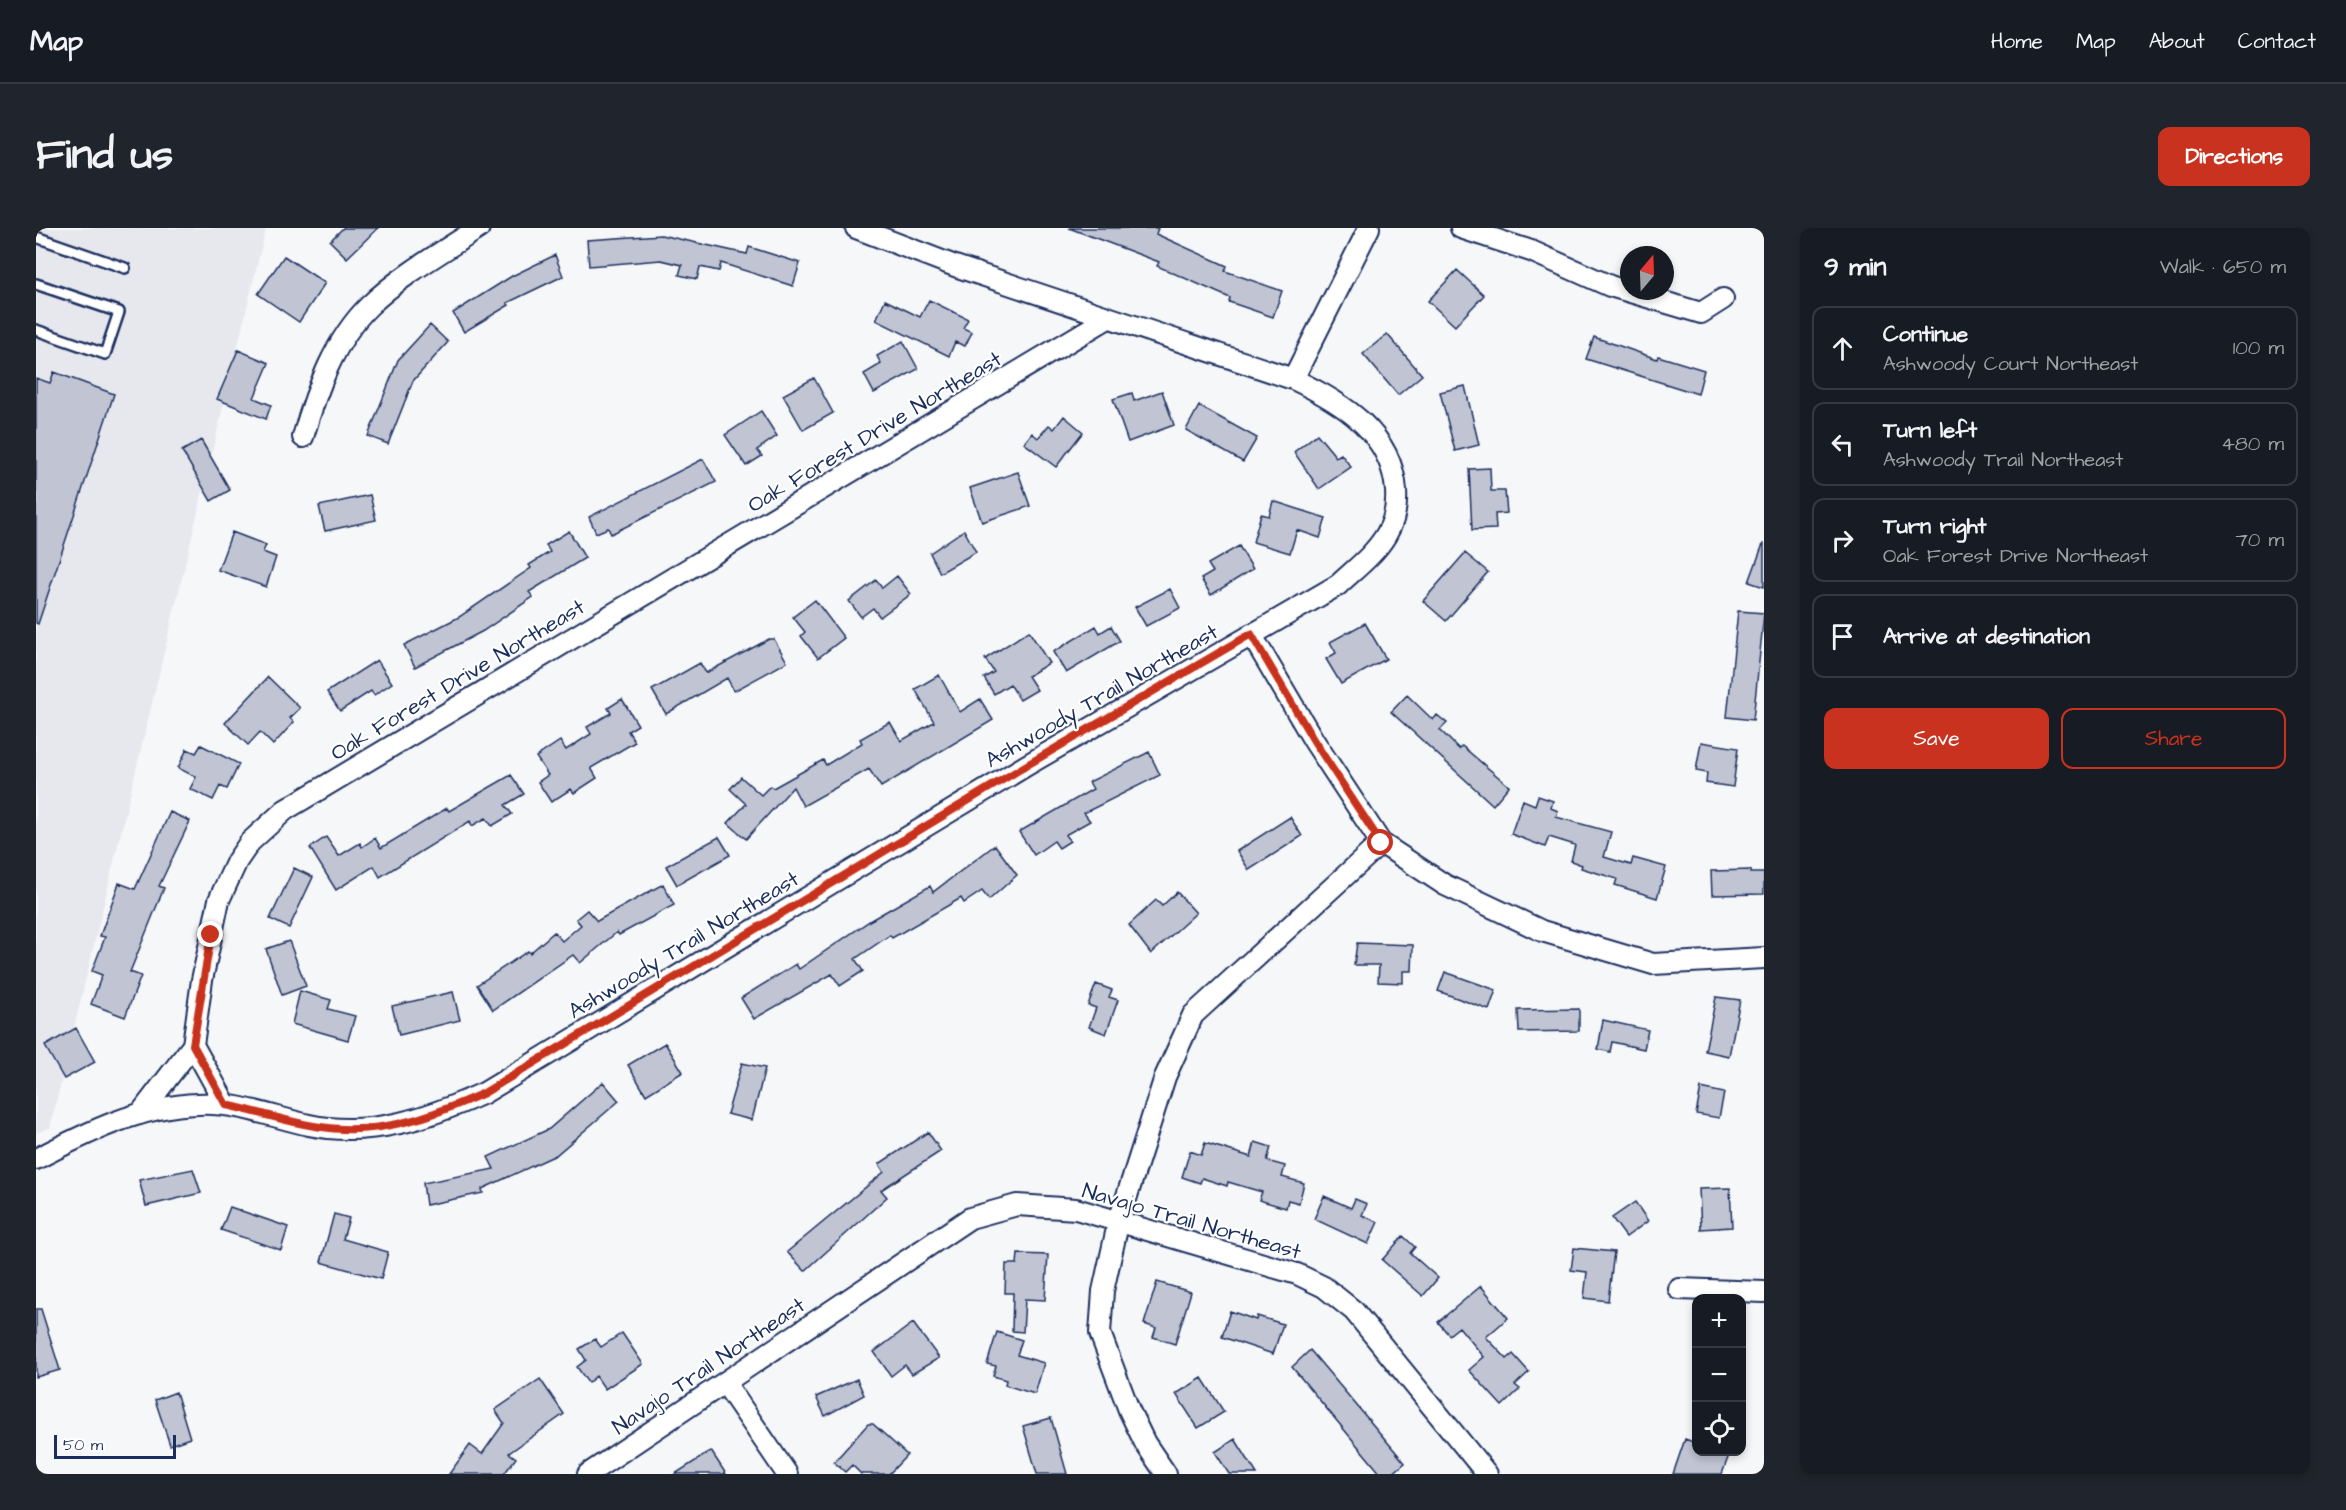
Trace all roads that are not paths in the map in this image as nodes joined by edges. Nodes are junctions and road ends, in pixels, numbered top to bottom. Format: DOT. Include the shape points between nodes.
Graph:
graph roads {
  1 [pos="478,228"];
  2 [pos="855,228"];
  3 [pos="1369,228"];
  4 [pos="1461,228"];
  5 [pos="36,237"];
  6 [pos="125,268"];
  7 [pos="36,284"];
  8 [pos="1723,299"];
  9 [pos="1108,318"];
  10 [pos="36,330"];
  11 [pos="1293,379"];
  12 [pos="303,438"];
  13 [pos="1251,634"];
  14 [pos="1381,843"];
  15 [pos="1764,958"];
  16 [pos="193,1045"];
  17 [pos="226,1105"];
  18 [pos="140,1114"];
  19 [pos="36,1159"];
  20 [pos="1118,1224"];
  21 [pos="1680,1289"];
  22 [pos="1764,1292"];
  23 [pos="725,1383"];
  24 [pos="588,1474"];
  25 [pos="786,1474"];
  26 [pos="1166,1474"];
  27 [pos="1487,1474"];
  1 -- 12 [label="street" via="368,306 334,354 314,399"];
  2 -- 9 [label="street, Ashwoody Trail Northeast"];
  3 -- 11 [label="street"];
  4 -- 8 [label="street" via="1531,250 1610,286 1701,313"];
  5 -- 6 [label="lane"];
  7 -- 10 [label="lane" via="119,312 105,354"];
  9 -- 11 [label="street, Ashwoody Trail Northeast"];
  9 -- 16 [label="street, Oak Forest Drive Northeast" via="285,810 250,842 219,900"];
  11 -- 13 [label="street, Ashwoody Trail Northeast" via="1329,396 1375,435 1389,456 1397,507 1387,534 1338,585"];
  13 -- 14 [label="street" via="1314,741"];
  13 -- 17 [label="street, Ashwoody Trail Northeast" via="484,1093 441,1112 370,1129 309,1125"];
  14 -- 15 [label="street" via="1445,885 1542,931 1594,949 1653,964"];
  14 -- 20 [label="street" via="1193,1015 1165,1077"];
  16 -- 17 [label="street"];
  16 -- 18 [label="street"];
  17 -- 18 [label="street" via="171,1106"];
  18 -- 19 [label="street"];
  20 -- 23 [label="street, Navajo Trail Northeast" via="1076,1209 1017,1204 970,1218"];
  20 -- 26 [label="street" via="1103,1291 1100,1333 1129,1410"];
  20 -- 27 [label="street, Navajo Trail Northeast" via="1297,1274 1324,1287 1354,1311"];
  21 -- 22 [label="street"];
  23 -- 24 [label="street, Navajo Trail Northeast"];
  23 -- 25 [label="street"];
}
